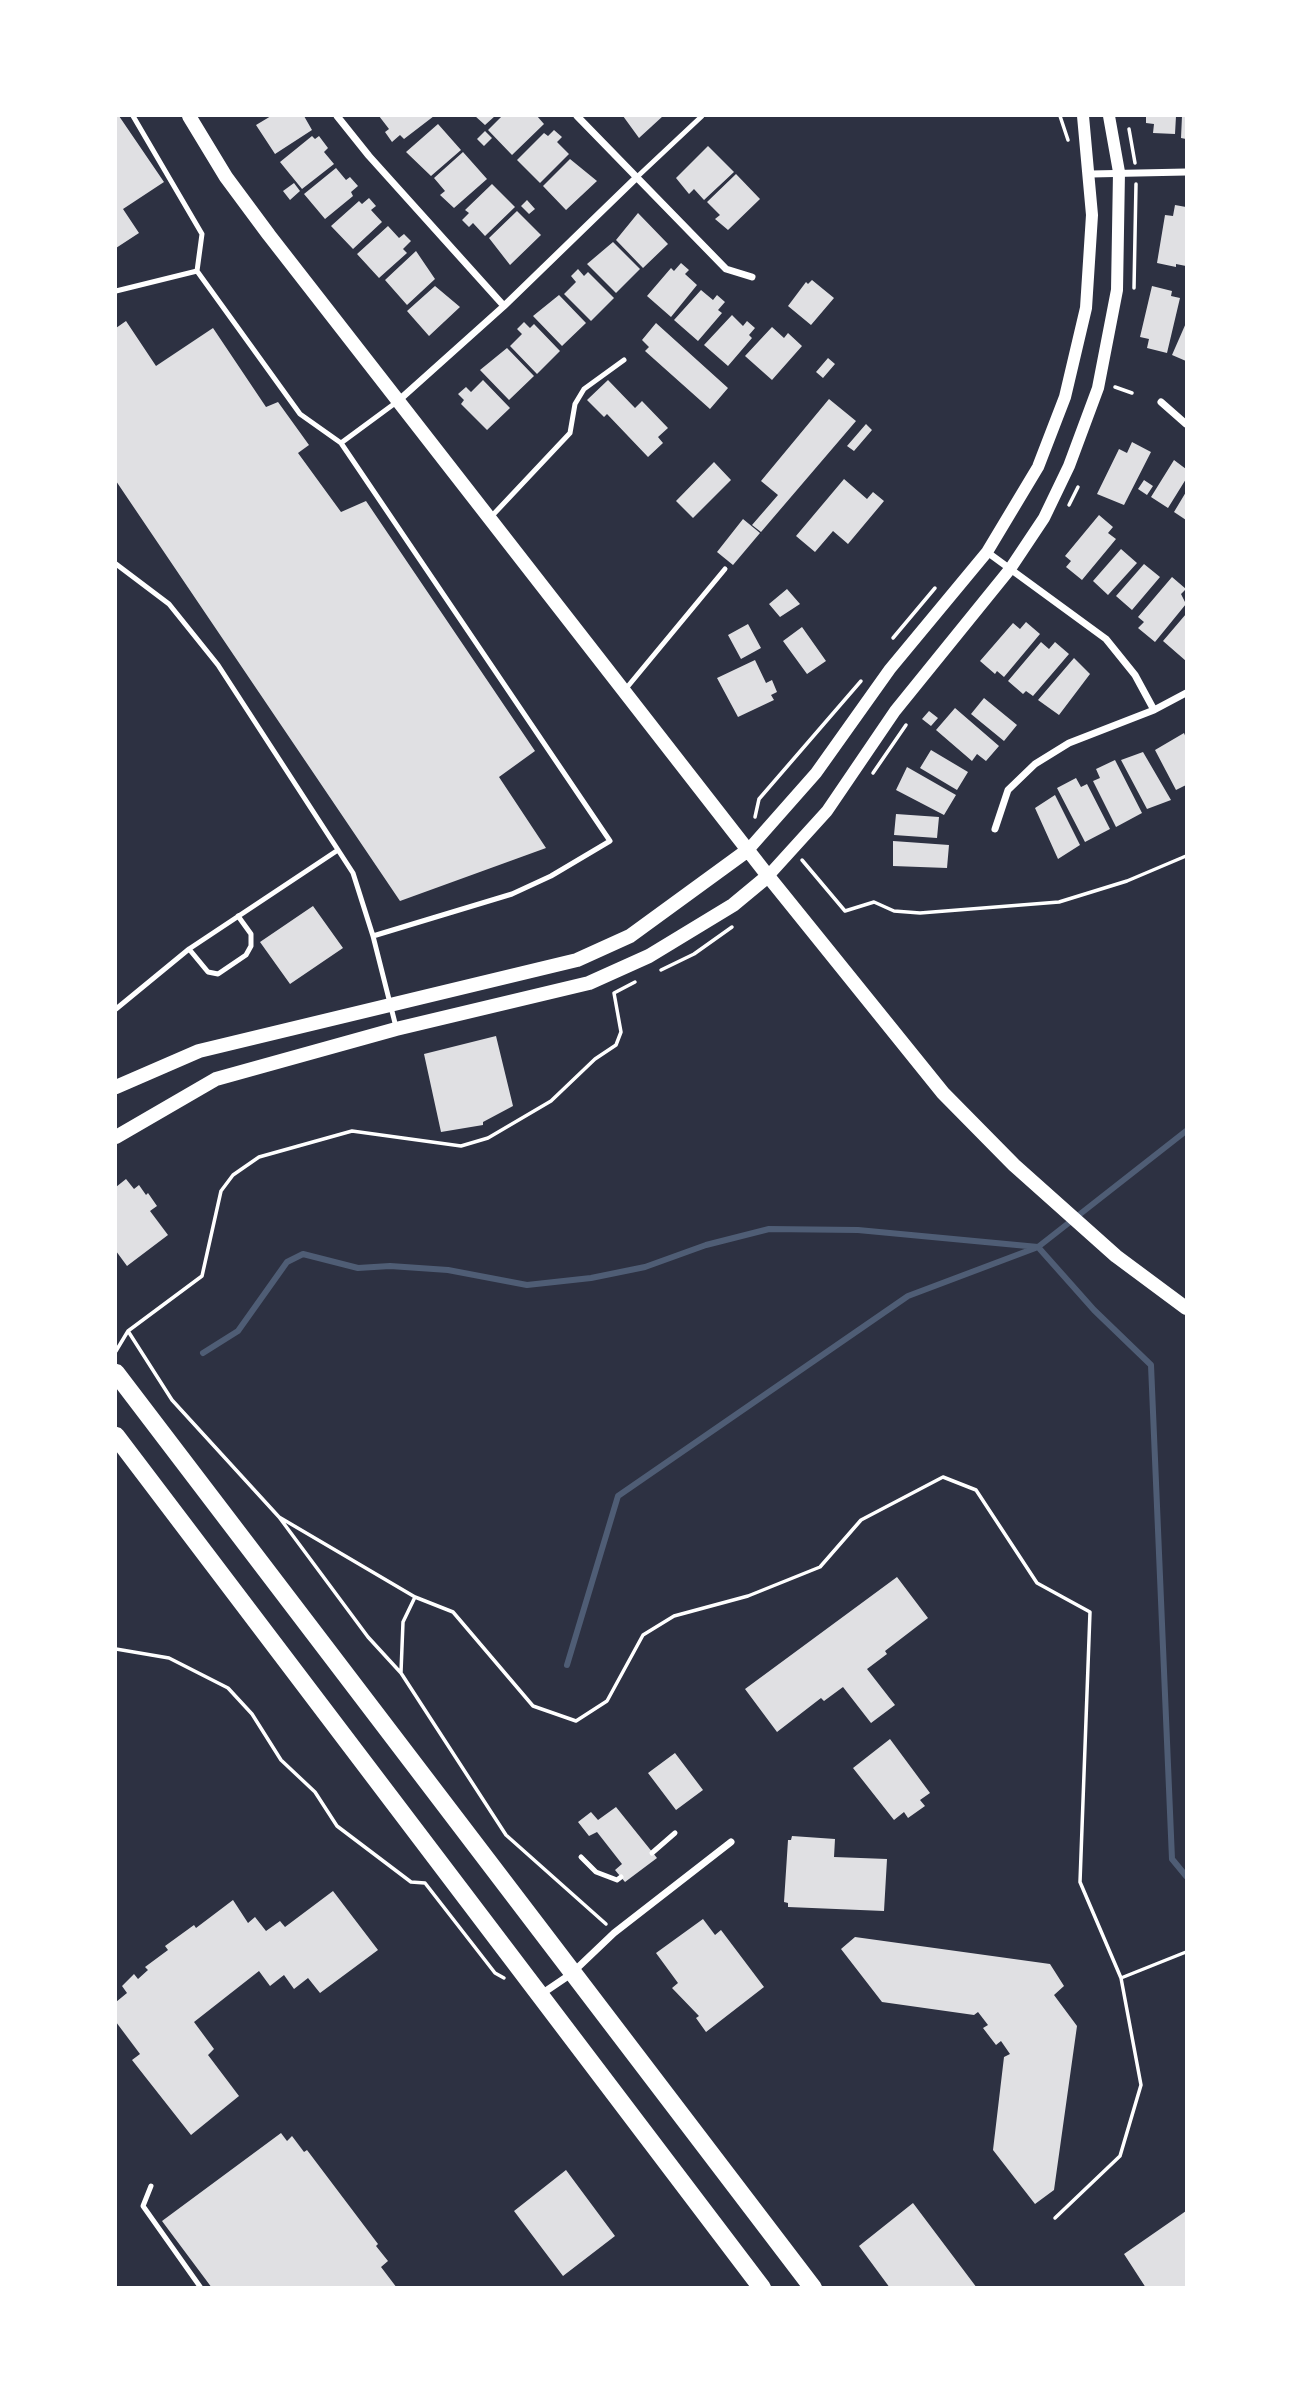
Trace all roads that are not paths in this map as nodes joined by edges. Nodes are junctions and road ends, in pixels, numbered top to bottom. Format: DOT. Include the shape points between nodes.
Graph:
graph roads {
  1 [pos="133,116"];
  2 [pos="190,116"];
  3 [pos="337,116"];
  4 [pos="577,116"];
  5 [pos="702,116"];
  6 [pos="1083,116"];
  7 [pos="1109,116"];
  8 [pos="1119,172"];
  9 [pos="1186,172"];
  10 [pos="1091,174"];
  11 [pos="636,177"];
  12 [pos="197,271"];
  13 [pos="752,276"];
  14 [pos="116,291"];
  15 [pos="504,306"];
  16 [pos="624,360"];
  17 [pos="398,401"];
  18 [pos="1161,402"];
  19 [pos="1186,424"];
  20 [pos="341,443"];
  21 [pos="490,519"];
  22 [pos="987,552"];
  23 [pos="116,564"];
  24 [pos="725,569"];
  25 [pos="1010,569"];
  26 [pos="624,691"];
  27 [pos="1186,693"];
  28 [pos="1154,710"];
  29 [pos="995,829"];
  30 [pos="338,850"];
  31 [pos="748,850"];
  32 [pos="772,881"];
  33 [pos="237,916"];
  34 [pos="373,936"];
  35 [pos="189,949"];
  36 [pos="387,1003"];
  37 [pos="116,1009"];
  38 [pos="396,1029"];
  39 [pos="116,1087"];
  40 [pos="116,1137"];
  41 [pos="1186,1308"];
  42 [pos="116,1373"];
  43 [pos="116,1436"];
  44 [pos="675,1832"];
  45 [pos="731,1842"];
  46 [pos="652,1853"];
  47 [pos="581,1857"];
  48 [pos="621,1878"];
  49 [pos="571,1974"];
  50 [pos="539,1995"];
  51 [pos="151,2186"];
  52 [pos="201,2287"];
  53 [pos="762,2287"];
  54 [pos="813,2287"];
  1 -- 12 [label="lane" via="202,234"];
  2 -- 17 [label="main road" via="226,177"];
  3 -- 15 [label="street"];
  4 -- 11 [label="street"];
  5 -- 11 [label="lane"];
  6 -- 10 [label="street"];
  7 -- 8 [label="street"];
  8 -- 9 [label="street"];
  8 -- 10 [label="street"];
  8 -- 25 [label="street" via="1117,290 1098,388 1055,498"];
  10 -- 22 [label="street" via="1091,253 1076,360 1038,467"];
  11 -- 13 [label="street" via="726,268"];
  11 -- 15 [label="street"];
  12 -- 14 [label="lane"];
  12 -- 20 [label="lane" via="300,414"];
  15 -- 17 [label="street"];
  16 -- 21 [label="lane" via="584,389 575,404 570,433"];
  17 -- 20 [label="lane"];
  17 -- 21 [label="main road"];
  18 -- 19 [label="street"];
  20 -- 34 [label="lane" via="610,841 512,894"];
  21 -- 26 [label="main road"];
  22 -- 25 [label="street"];
  22 -- 31 [label="street" via="882,680 816,773"];
  23 -- 30 [label="lane" via="169,604 218,665"];
  24 -- 26 [label="lane"];
  25 -- 28 [label="street" via="1106,639 1135,675"];
  25 -- 32 [label="street" via="895,710 827,811"];
  26 -- 31 [label="main road"];
  27 -- 28 [label="street"];
  28 -- 29 [label="street" via="1069,743 1035,764 1008,790"];
  30 -- 33 [label="lane"];
  30 -- 34 [label="lane" via="354,873"];
  31 -- 32 [label="main road"];
  31 -- 36 [label="main road" via="630,936 577,960"];
  32 -- 38 [label="main road" via="659,950 589,983"];
  32 -- 41 [label="main road" via="943,1093 1014,1165 1116,1256"];
  33 -- 35 [label="lane"];
  33 -- 35 [label="lane" via="251,934 246,955 218,974 208,972"];
  34 -- 36 [label="lane"];
  35 -- 37 [label="lane"];
  36 -- 38 [label="lane"];
  36 -- 39 [label="main road" via="199,1051"];
  38 -- 40 [label="main road" via="216,1079"];
  42 -- 49 [label="main road"];
  43 -- 50 [label="main road"];
  44 -- 46 [label="lane"];
  45 -- 49 [label="street" via="614,1933"];
  47 -- 48 [label="lane" via="596,1872"];
  49 -- 50 [label="street"];
  49 -- 54 [label="main road"];
  50 -- 53 [label="main road"];
  51 -- 52 [label="lane" via="143,2206"];
}
